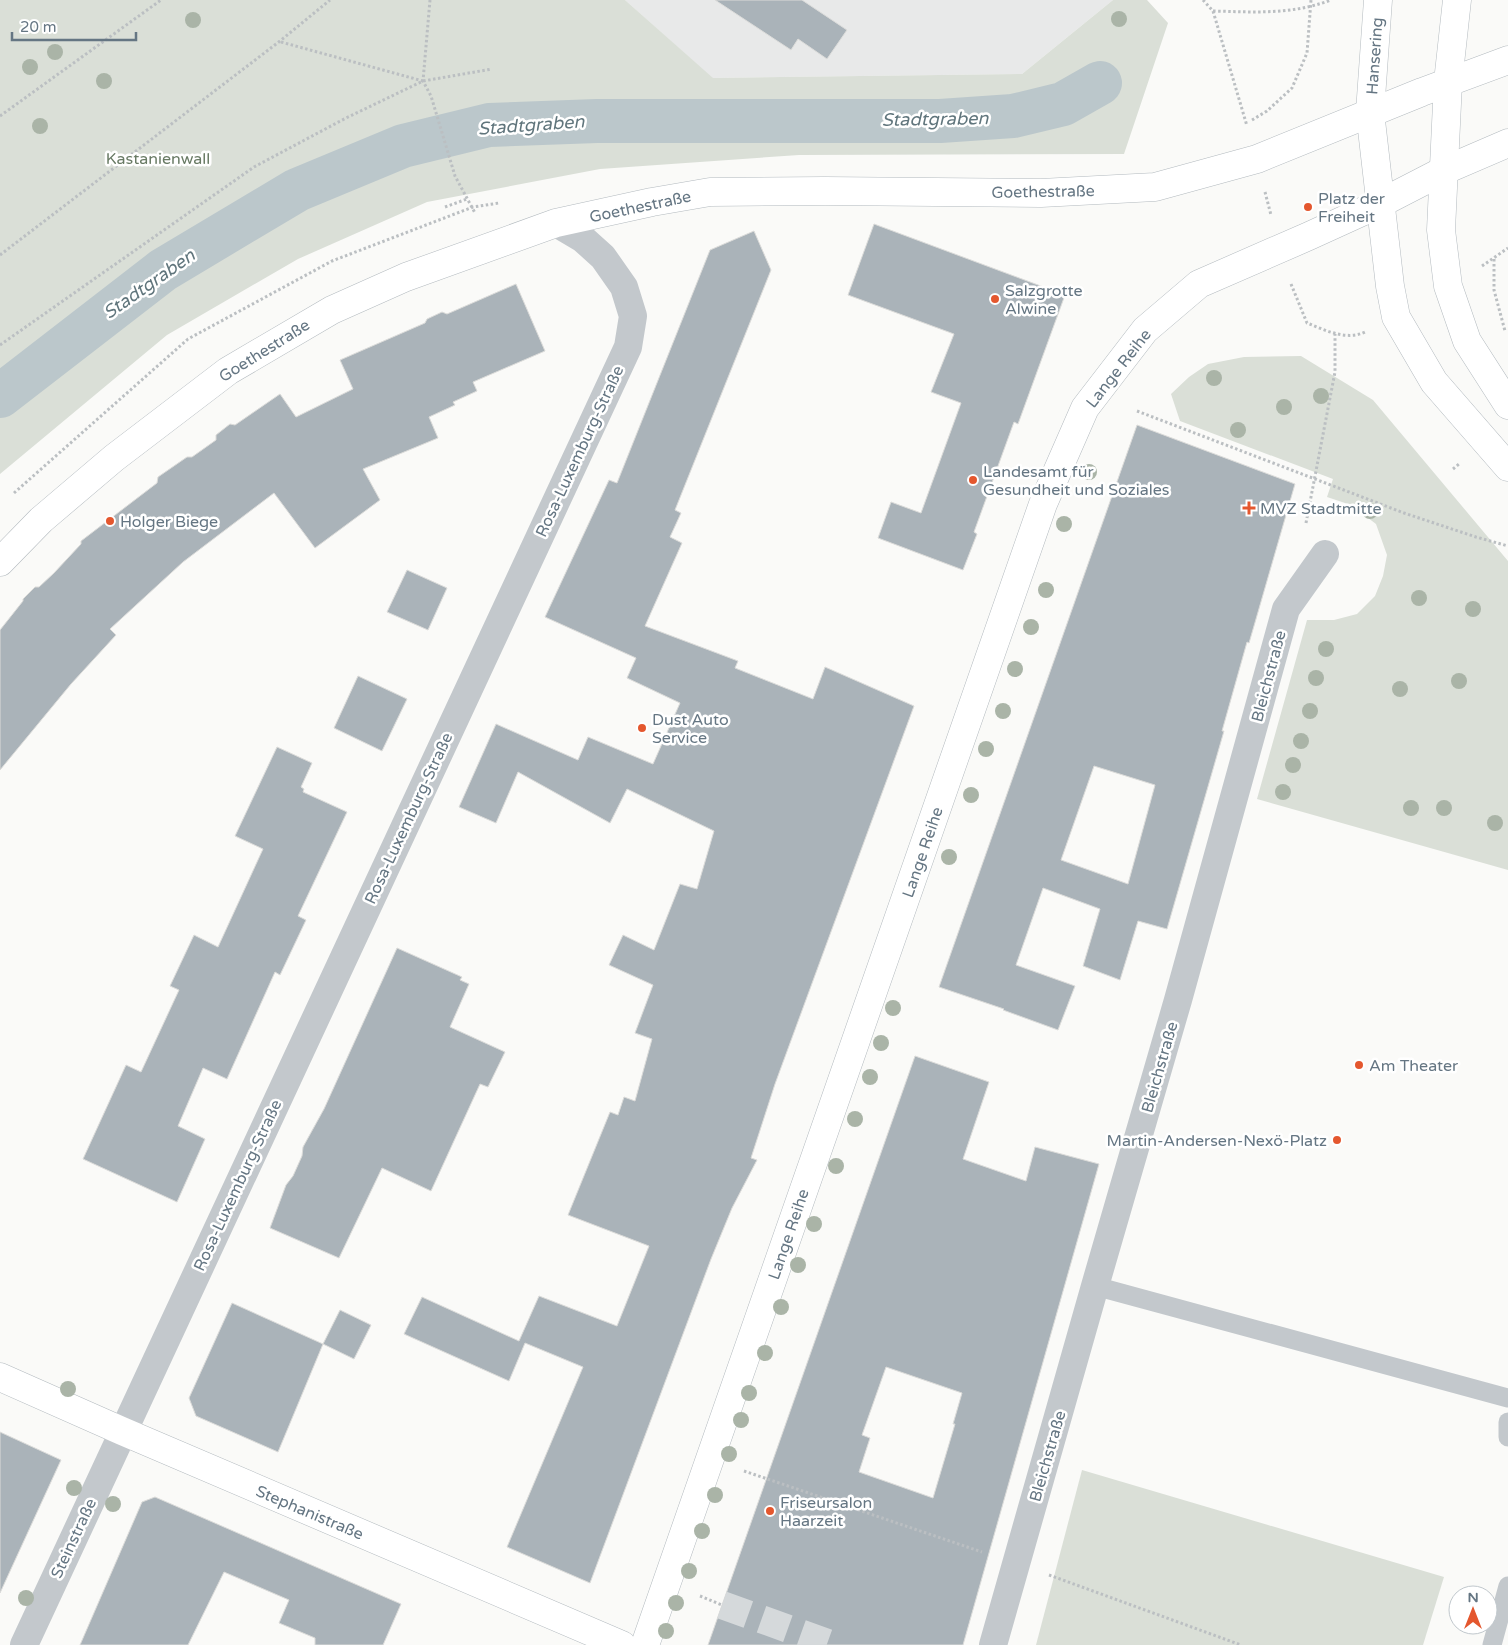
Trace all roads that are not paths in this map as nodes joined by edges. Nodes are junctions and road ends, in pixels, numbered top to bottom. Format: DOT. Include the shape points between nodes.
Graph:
graph roads {
  1 [pos="1378,0"];
  2 [pos="1457,0"];
  3 [pos="1508,60"];
  4 [pos="1448,82"];
  5 [pos="1370,112"];
  6 [pos="1508,143"];
  7 [pos="1443,171"];
  8 [pos="1379,204"];
  9 [pos="556,223"];
  10 [pos="1508,405"];
  11 [pos="1508,468"];
  12 [pos="1325,554"];
  13 [pos="0,562"];
  14 [pos="1095,1286"];
  15 [pos="0,1377"];
  16 [pos="1508,1398"];
  17 [pos="1508,1422"];
  18 [pos="122,1431"];
  19 [pos="1508,1436"];
  20 [pos="1508,1586"];
  21 [pos="24,1645"];
  22 [pos="622,1645"];
  23 [pos="645,1645"];
  24 [pos="993,1645"];
  25 [pos="1492,1645"];
  1 -- 5 [label="main road, Hansering"];
  2 -- 4 [label="main road"];
  3 -- 4 [label="main road, Goethestraße"];
  4 -- 5 [label="main road, Goethestraße"];
  4 -- 7 [label="main road"];
  5 -- 8 [label="main road, Hansering"];
  5 -- 9 [label="main road, Goethestraße" via="1257,159 1155,187 1041,193 710,192"];
  6 -- 7 [label="main road, Lange Reihe"];
  7 -- 8 [label="main road, Lange Reihe"];
  7 -- 10 [label="main road" via="1441,230 1448,286 1467,341"];
  8 -- 11 [label="main road, Hansering" via="1396,316 1434,382"];
  8 -- 23 [label="main road, Lange Reihe" via="1199,284 1145,330 1085,408 1044,504"];
  9 -- 13 [label="main road, Goethestraße" via="406,277 332,310 228,371 114,458 41,520"];
  9 -- 18 [label="street, Rosa-Luxemburg-Straße" via="603,257 624,287 633,316 628,347"];
  12 -- 14 [label="street, Bleichstraße" via="1286,610"];
  14 -- 16 [label="lane"];
  14 -- 24 [label="street, Bleichstraße"];
  15 -- 18 [label="main road, Stephanistraße"];
  17 -- 19 [label="lane"];
  18 -- 21 [label="street, Steinstraße"];
  18 -- 22 [label="main road, Stephanistraße"];
  20 -- 25 [label="lane"];
}
